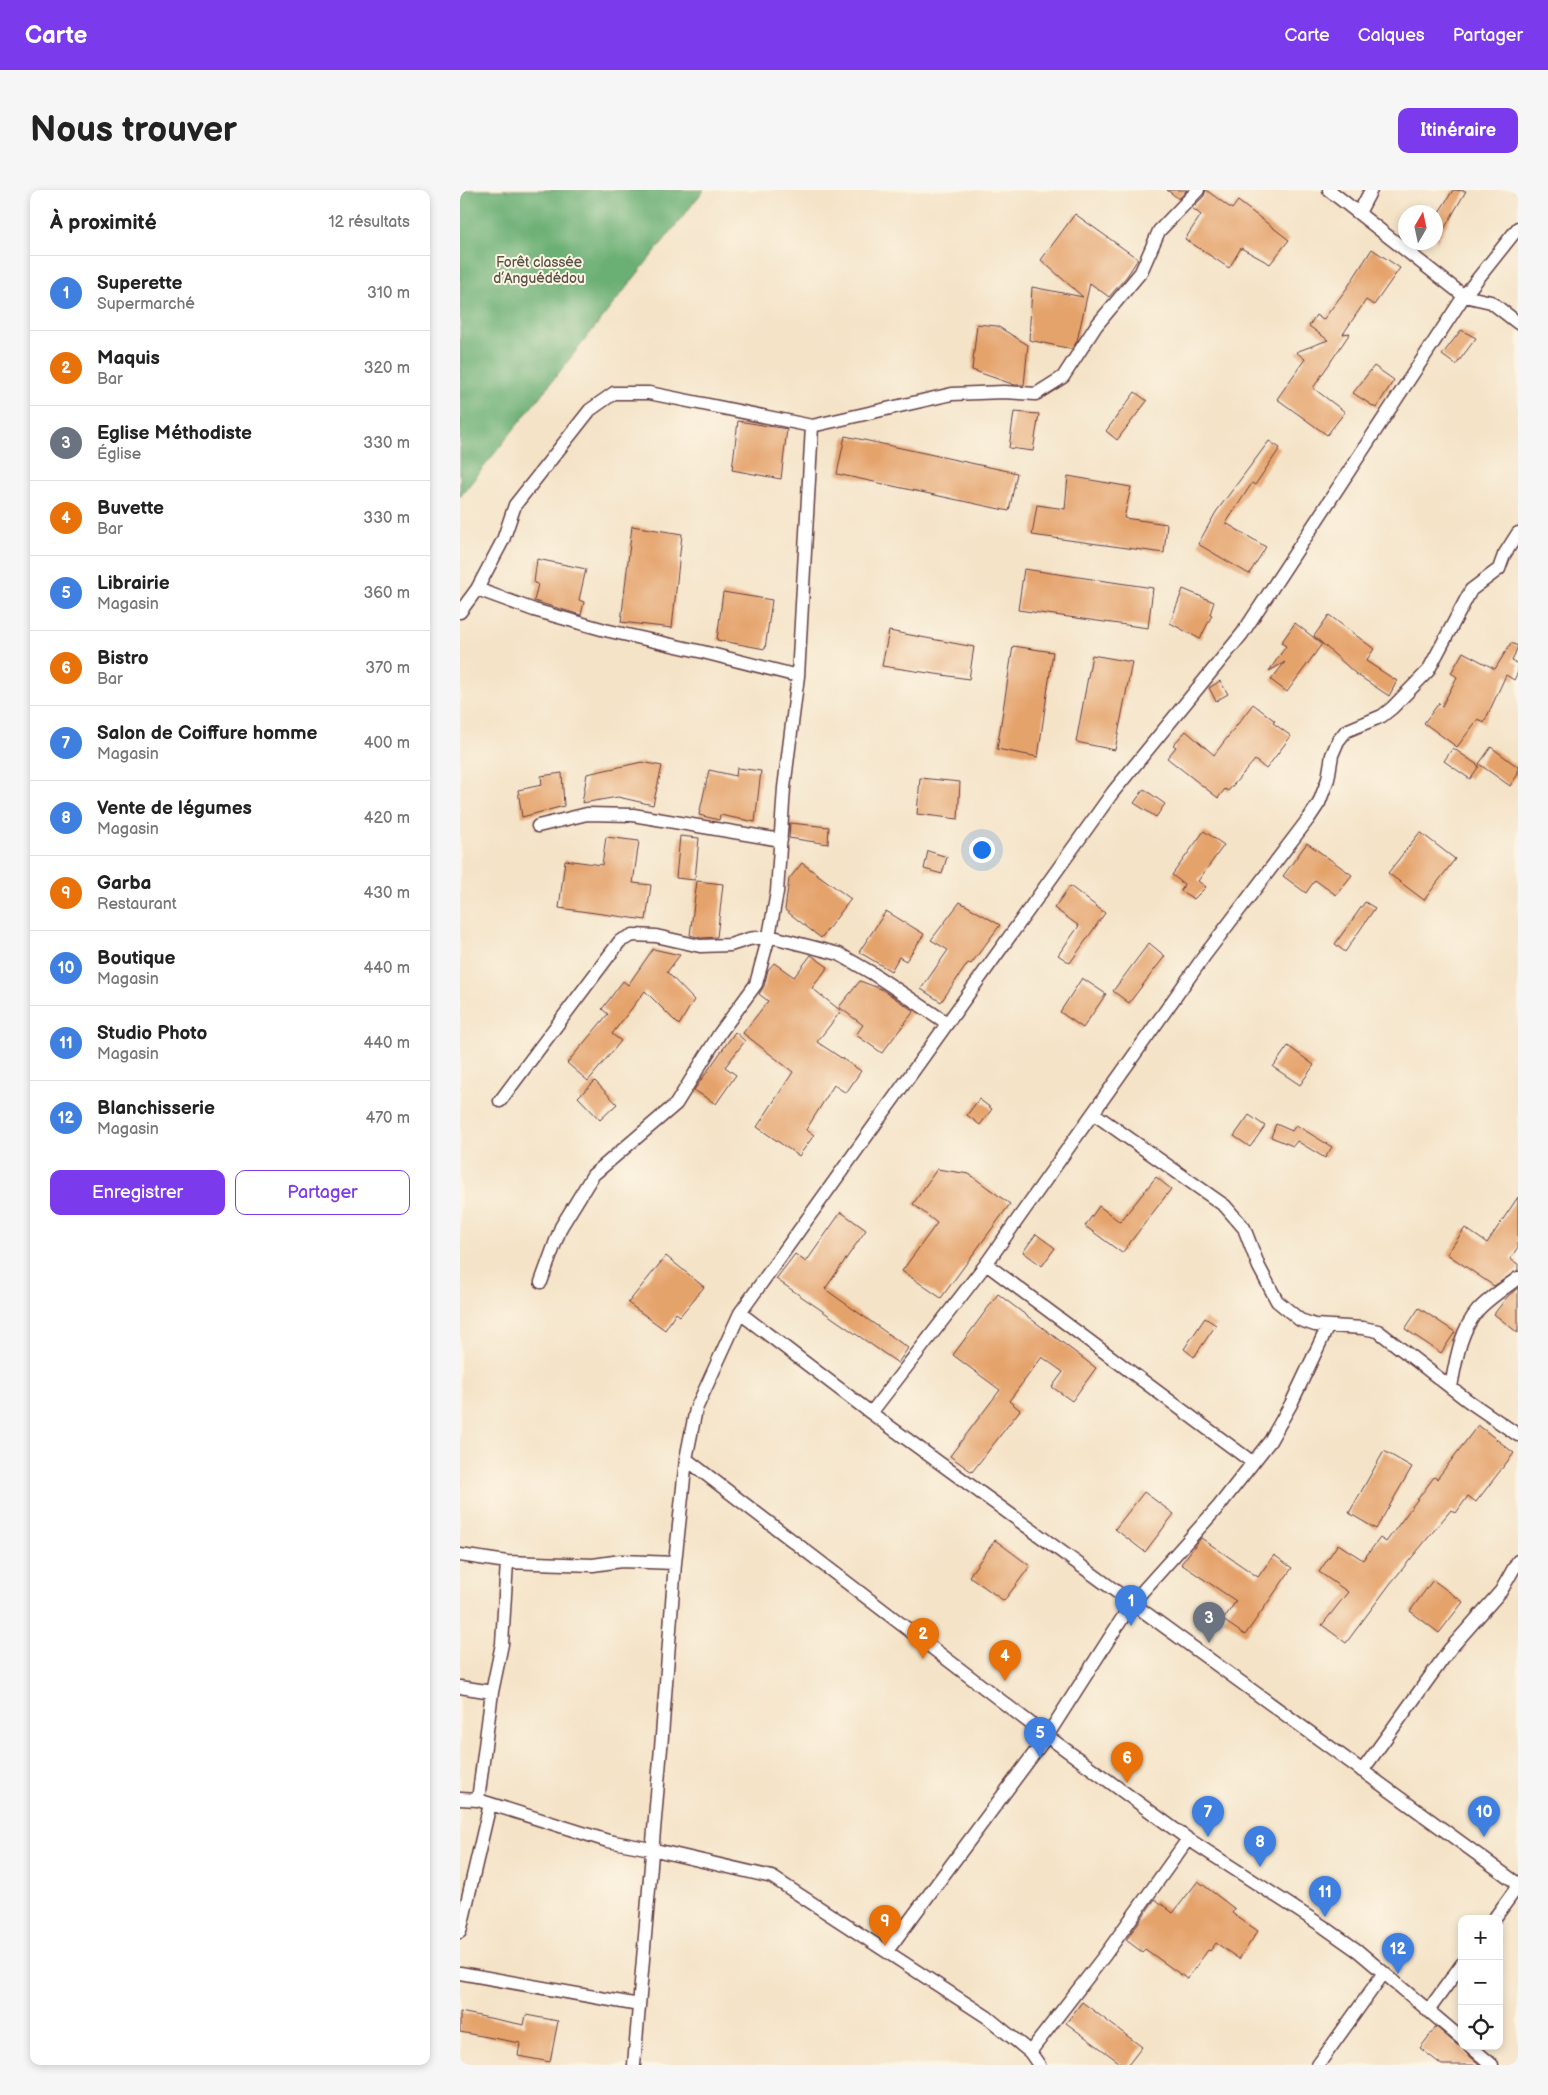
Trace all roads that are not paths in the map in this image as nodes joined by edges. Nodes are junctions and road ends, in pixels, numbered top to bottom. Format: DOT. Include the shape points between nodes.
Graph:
graph roads {
  1 [pos="1198,190"];
  2 [pos="1329,190"];
  3 [pos="1371,190"];
  4 [pos="1359,214"];
  5 [pos="1518,228"];
  6 [pos="1464,296"];
  7 [pos="1518,323"];
  8 [pos="812,426"];
  9 [pos="1518,533"];
  10 [pos="477,589"];
  11 [pos="460,612"];
  12 [pos="798,676"];
  13 [pos="538,826"];
  14 [pos="781,840"];
  15 [pos="769,936"];
  16 [pos="947,1023"];
  17 [pos="500,1102"];
  18 [pos="1093,1113"];
  19 [pos="986,1264"];
  20 [pos="1518,1278"];
  21 [pos="541,1282"];
  22 [pos="740,1313"];
  23 [pos="1328,1326"];
  24 [pos="1451,1387"];
  25 [pos="871,1413"];
  26 [pos="1518,1435"];
  27 [pos="686,1459"];
  28 [pos="1252,1462"];
  29 [pos="460,1555"];
  30 [pos="1518,1561"];
  31 [pos="507,1562"];
  32 [pos="674,1563"];
  33 [pos="1132,1603"];
  34 [pos="460,1687"];
  35 [pos="492,1692"];
  36 [pos="1046,1736"];
  37 [pos="1362,1770"];
  38 [pos="460,1799"];
  39 [pos="484,1802"];
  40 [pos="1188,1839"];
  41 [pos="651,1849"];
  42 [pos="1518,1885"];
  43 [pos="1497,1915"];
  44 [pos="460,1932"];
  45 [pos="887,1951"];
  46 [pos="1458,1970"];
  47 [pos="460,1973"];
  48 [pos="1383,1974"];
  49 [pos="638,2005"];
  50 [pos="1428,2011"];
  51 [pos="1458,2036"];
  52 [pos="1475,2050"];
  53 [pos="1030,2052"];
  54 [pos="634,2065"];
  55 [pos="1039,2065"];
  56 [pos="1318,2065"];
  57 [pos="1492,2065"];
  1 -- 8 [label="street" via="1159,231 1141,272 1096,326 1063,377 1036,394 952,394"];
  2 -- 4 [label="street"];
  3 -- 4 [label="street"];
  4 -- 6 [label="street"];
  5 -- 6 [label="street"];
  6 -- 7 [label="street" via="1491,302"];
  6 -- 16 [label="street" via="1242,634 1113,792"];
  8 -- 10 [label="street" via="649,393 614,393 590,410 515,505 503,540"];
  8 -- 12 [label="street"];
  9 -- 18 [label="street" via="1499,569 1471,590 1428,670 1387,712 1346,732 1338,741 1319,803 1205,955"];
  10 -- 11 [label="street"];
  10 -- 12 [label="street" via="534,610 605,630"];
  12 -- 14 [label="street"];
  13 -- 14 [label="street" via="587,814 633,815"];
  14 -- 15 [label="street"];
  15 -- 16 [label="street" via="838,954"];
  15 -- 17 [label="street" via="730,945 700,946 633,934 620,941"];
  15 -- 21 [label="street" via="756,984 720,1033 676,1104 594,1175 561,1227"];
  16 -- 22 [label="street"];
  18 -- 19 [label="street"];
  18 -- 23 [label="street" via="1226,1206 1244,1228 1258,1267 1277,1301 1300,1320"];
  19 -- 25 [label="street"];
  19 -- 28 [label="street"];
  20 -- 24 [label="street" via="1478,1310 1464,1333"];
  22 -- 25 [label="street"];
  22 -- 27 [label="street" via="696,1409"];
  23 -- 24 [label="street" via="1378,1331"];
  23 -- 28 [label="street" via="1291,1404 1270,1440"];
  24 -- 26 [label="street"];
  25 -- 33 [label="street"];
  27 -- 32 [label="street"];
  27 -- 36 [label="street"];
  28 -- 33 [label="street" via="1219,1506"];
  29 -- 31 [label="street"];
  30 -- 37 [label="street" via="1501,1591 1450,1649"];
  31 -- 32 [label="street"];
  31 -- 35 [label="street" via="502,1644"];
  32 -- 41 [label="street"];
  33 -- 36 [label="street"];
  33 -- 37 [label="street"];
  34 -- 35 [label="street"];
  35 -- 39 [label="street"];
  36 -- 40 [label="street"];
  36 -- 45 [label="street"];
  37 -- 42 [label="street"];
  38 -- 39 [label="street"];
  39 -- 41 [label="street" via="608,1842"];
  39 -- 44 [label="street"];
  40 -- 48 [label="street" via="1324,1927"];
  40 -- 53 [label="street" via="1105,1956"];
  41 -- 45 [label="street" via="772,1877"];
  41 -- 49 [label="street"];
  42 -- 43 [label="street"];
  45 -- 53 [label="street" via="987,2017"];
  46 -- 50 [label="street"];
  47 -- 49 [label="street"];
  48 -- 50 [label="street"];
  48 -- 56 [label="street"];
  49 -- 54 [label="street"];
  50 -- 51 [label="street"];
  52 -- 57 [label="street"];
  53 -- 55 [label="street"];
}
